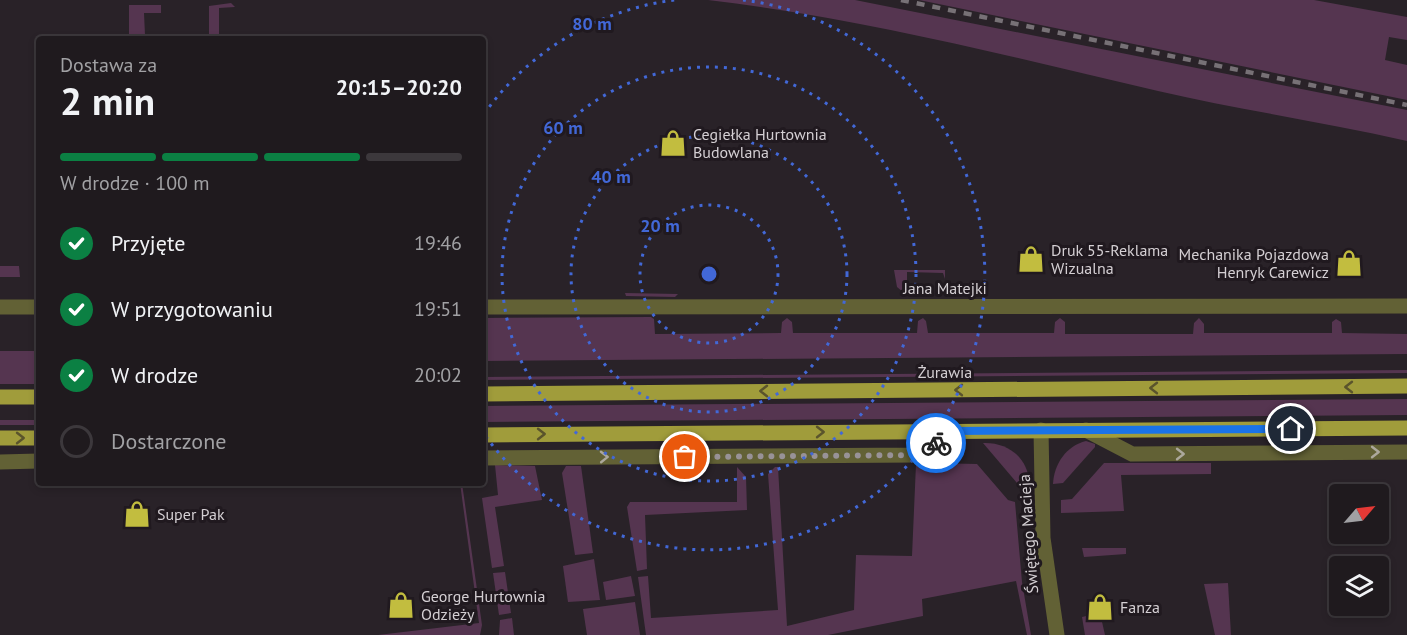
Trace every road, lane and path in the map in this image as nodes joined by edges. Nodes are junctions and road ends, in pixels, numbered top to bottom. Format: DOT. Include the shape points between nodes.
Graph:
graph roads {
  1 [pos="1407,306"];
  2 [pos="0,307"];
  3 [pos="36,307"];
  4 [pos="486,307"];
  5 [pos="1407,386"];
  6 [pos="486,393"];
  7 [pos="0,397"];
  8 [pos="36,397"];
  9 [pos="1407,428"];
  10 [pos="1041,430"];
  11 [pos="1086,430"];
  12 [pos="952,431"];
  13 [pos="486,435"];
  14 [pos="0,438"];
  15 [pos="36,438"];
  16 [pos="1407,452"];
  17 [pos="486,458"];
  18 [pos="36,461"];
  19 [pos="0,462"];
  20 [pos="1057,635"];
  1 -- 4 [label="street, Jana Matejki"];
  2 -- 3 [label="street"];
  5 -- 6 [label="main road, Żurawia, one-way"];
  7 -- 8 [label="main road"];
  9 -- 11 [label="main road"];
  10 -- 11 [label="main road"];
  10 -- 12 [label="main road"];
  10 -- 20 [label="street, Świętego Macieja" via="1043,538"];
  11 -- 16 [label="street, one-way" via="1132,454"];
  13 -- 12 [label="main road, one-way"];
  17 -- 12 [label="street, one-way" via="918,455"];
  14 -- 15 [label="main road, one-way"];
  18 -- 19 [label="street"];
}
